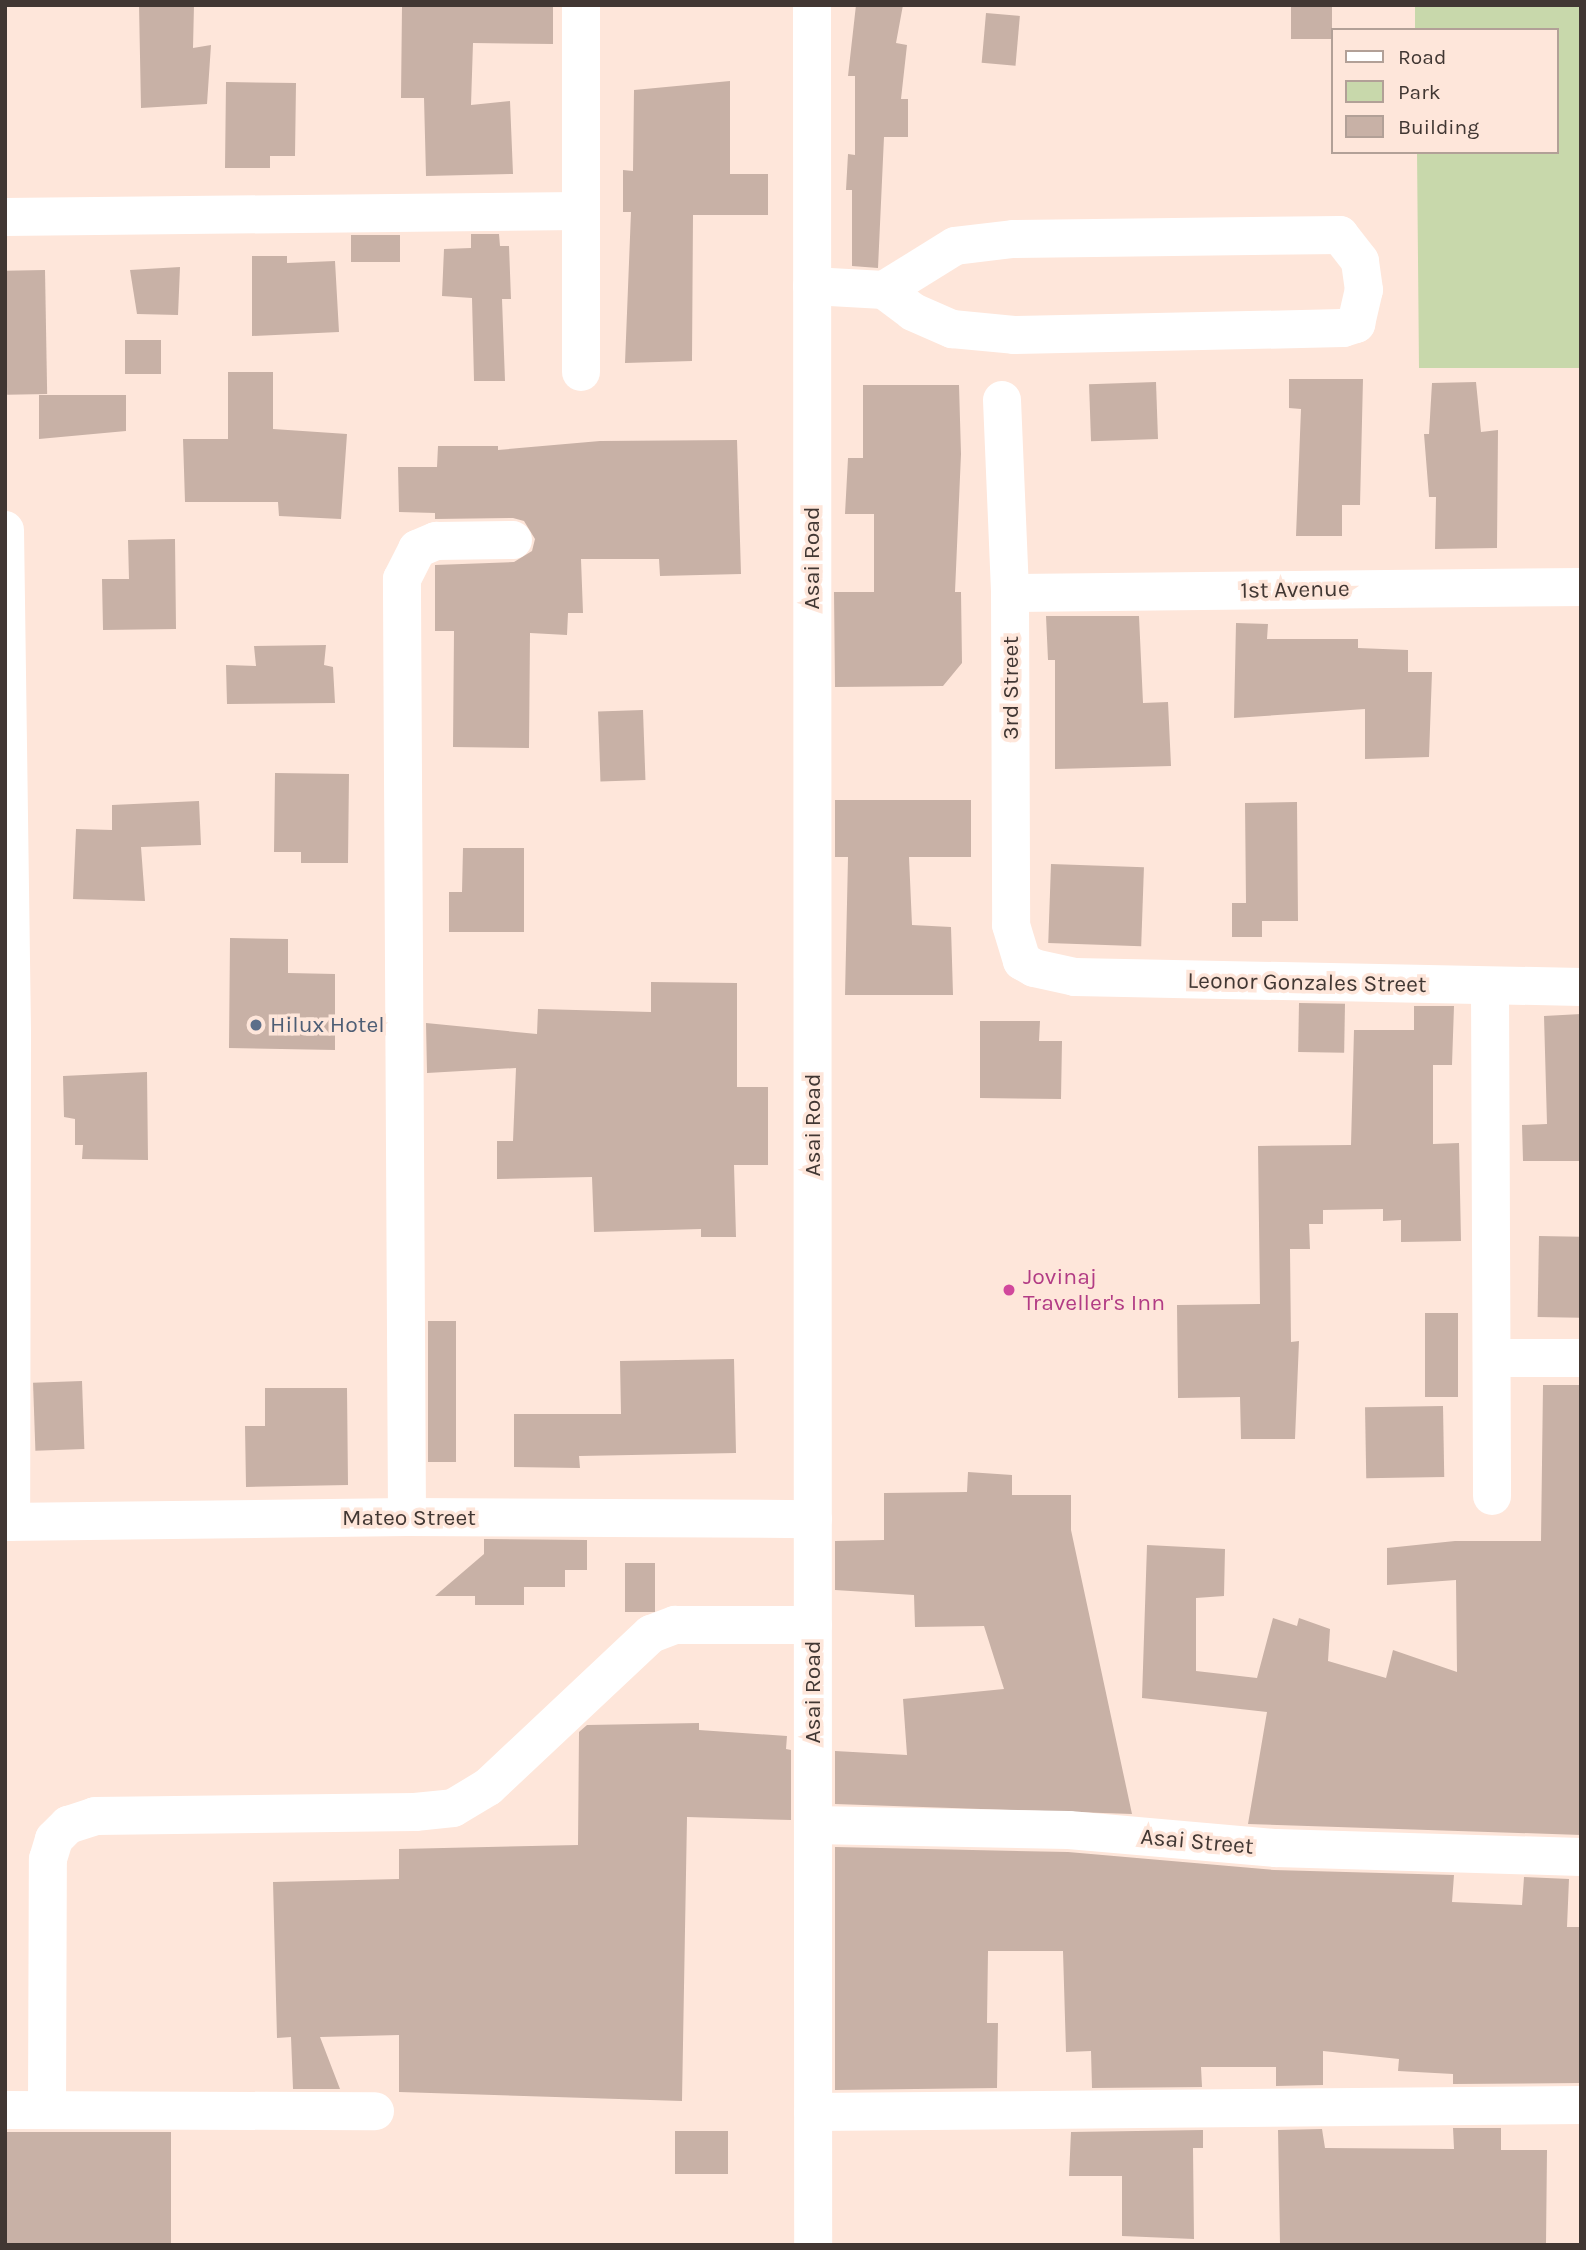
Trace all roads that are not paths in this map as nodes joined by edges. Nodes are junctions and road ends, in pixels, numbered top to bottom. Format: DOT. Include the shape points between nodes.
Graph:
graph roads {
  1 [pos="581,5"];
  2 [pos="812,5"];
  3 [pos="579,211"];
  4 [pos="5,217"];
  5 [pos="812,286"];
  6 [pos="884,290"];
  7 [pos="581,372"];
  8 [pos="1002,400"];
  9 [pos="5,530"];
  10 [pos="513,540"];
  11 [pos="1581,587"];
  12 [pos="1010,593"];
  13 [pos="1034,968"];
  14 [pos="1490,987"];
  15 [pos="1581,987"];
  16 [pos="8,1352"];
  17 [pos="1581,1357"];
  18 [pos="1495,1358"];
  19 [pos="1492,1496"];
  20 [pos="408,1517"];
  21 [pos="813,1519"];
  22 [pos="8,1522"];
  23 [pos="813,1625"];
  24 [pos="813,1825"];
  25 [pos="1581,1857"];
  26 [pos="1581,2105"];
  27 [pos="5,2110"];
  28 [pos="47,2110"];
  29 [pos="375,2111"];
  30 [pos="813,2112"];
  31 [pos="813,2245"];
  1 -- 3 [label="street"];
  2 -- 5 [label="street, Asai Road"];
  3 -- 4 [label="street"];
  3 -- 7 [label="street"];
  5 -- 6 [label="street"];
  5 -- 21 [label="street, Asai Road"];
  6 -- 6 [label="street" via="955,246 1013,239 1339,235 1360,261 1364,290 1356,324 1343,328 1014,335 951,329 913,312"];
  8 -- 12 [label="street, 3rd Street"];
  9 -- 16 [label="street"];
  10 -- 20 [label="street" via="436,541 417,549 402,579"];
  11 -- 12 [label="street, 1st Avenue"];
  12 -- 13 [label="street, 3rd Street" via="1012,925 1022,961"];
  13 -- 14 [label="street, Leonor Gonzales Street" via="1075,978"];
  14 -- 15 [label="street, Leonor Gonzales Street"];
  14 -- 18 [label="street"];
  16 -- 22 [label="street"];
  17 -- 18 [label="street"];
  18 -- 19 [label="street"];
  20 -- 21 [label="street, Mateo Street"];
  20 -- 22 [label="street, Mateo Street"];
  21 -- 23 [label="street, Asai Road"];
  23 -- 24 [label="street, Asai Road"];
  23 -- 28 [label="street" via="675,1625 651,1634 488,1787 453,1808 95,1816 68,1825 54,1839 48,1859"];
  24 -- 25 [label="street, Asai Street" via="1069,1830 1276,1849"];
  24 -- 30 [label="street, Asai Road"];
  26 -- 30 [label="street"];
  27 -- 28 [label="street"];
  28 -- 29 [label="street"];
  30 -- 31 [label="street, Asai Road"];
}
